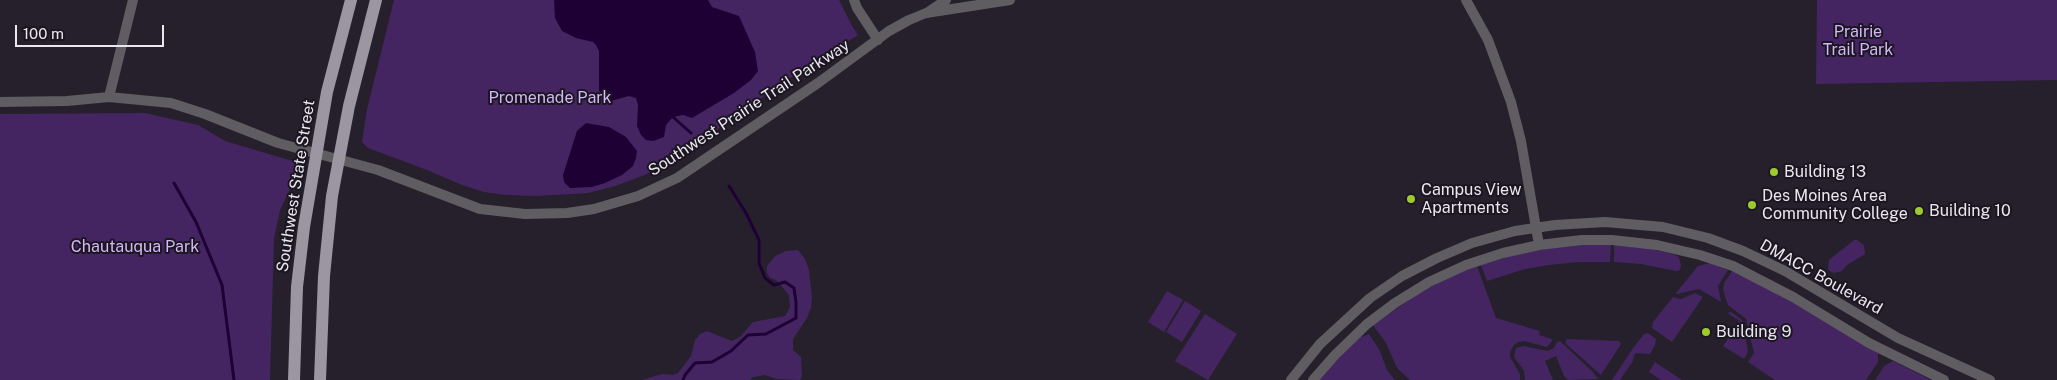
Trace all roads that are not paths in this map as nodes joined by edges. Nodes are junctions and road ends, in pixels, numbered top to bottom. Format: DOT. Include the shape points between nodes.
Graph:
graph roads {
  1 [pos="133,0"];
  2 [pos="351,0"];
  3 [pos="368,0"];
  4 [pos="376,0"];
  5 [pos="854,0"];
  6 [pos="946,0"];
  7 [pos="1010,0"];
  8 [pos="1466,0"];
  9 [pos="926,13"];
  10 [pos="878,40"];
  11 [pos="362,56"];
  12 [pos="109,97"];
  13 [pos="0,102"];
  14 [pos="316,152"];
  15 [pos="339,158"];
  16 [pos="1534,227"];
  17 [pos="1538,245"];
  18 [pos="294,380"];
  19 [pos="320,380"];
  20 [pos="1291,380"];
  21 [pos="1313,380"];
  22 [pos="1944,380"];
  23 [pos="1990,380"];
  1 -- 12 [label="street"];
  2 -- 14 [label="main road, Southwest State Street" via="327,92"];
  3 -- 11 [label="main road"];
  4 -- 11 [label="main road"];
  5 -- 10 [label="street"];
  6 -- 9 [label="street, Southwest Prairie Trail Parkway"];
  7 -- 9 [label="street, Southwest Prairie Trail Parkway"];
  8 -- 16 [label="street" via="1488,40 1507,89 1521,141"];
  9 -- 10 [label="street, Southwest Prairie Trail Parkway" via="908,20"];
  10 -- 15 [label="street, Southwest Prairie Trail Parkway" via="677,178 638,196 594,208 557,214 496,212 463,204 403,179"];
  11 -- 15 [label="main road"];
  12 -- 13 [label="street, Southwest Prairie Trail Parkway"];
  12 -- 14 [label="street, Southwest Prairie Trail Parkway" via="171,103 269,140"];
  14 -- 15 [label="street, Southwest Prairie Trail Parkway"];
  14 -- 18 [label="main road, Southwest State Street" via="297,287"];
  15 -- 19 [label="main road" via="326,255"];
  16 -- 17 [label="street"];
  16 -- 20 [label="street, DMACC Boulevard" via="1472,243 1402,276 1370,298 1336,328"];
  16 -- 23 [label="street, DMACC Boulevard" via="1590,222 1624,223 1663,227 1718,241 1784,271 1898,338"];
  17 -- 21 [label="street, DMACC Boulevard" via="1466,265 1415,290 1367,324"];
  17 -- 22 [label="street, DMACC Boulevard" via="1612,240 1657,245 1707,257 1750,274 1870,343"];
}
